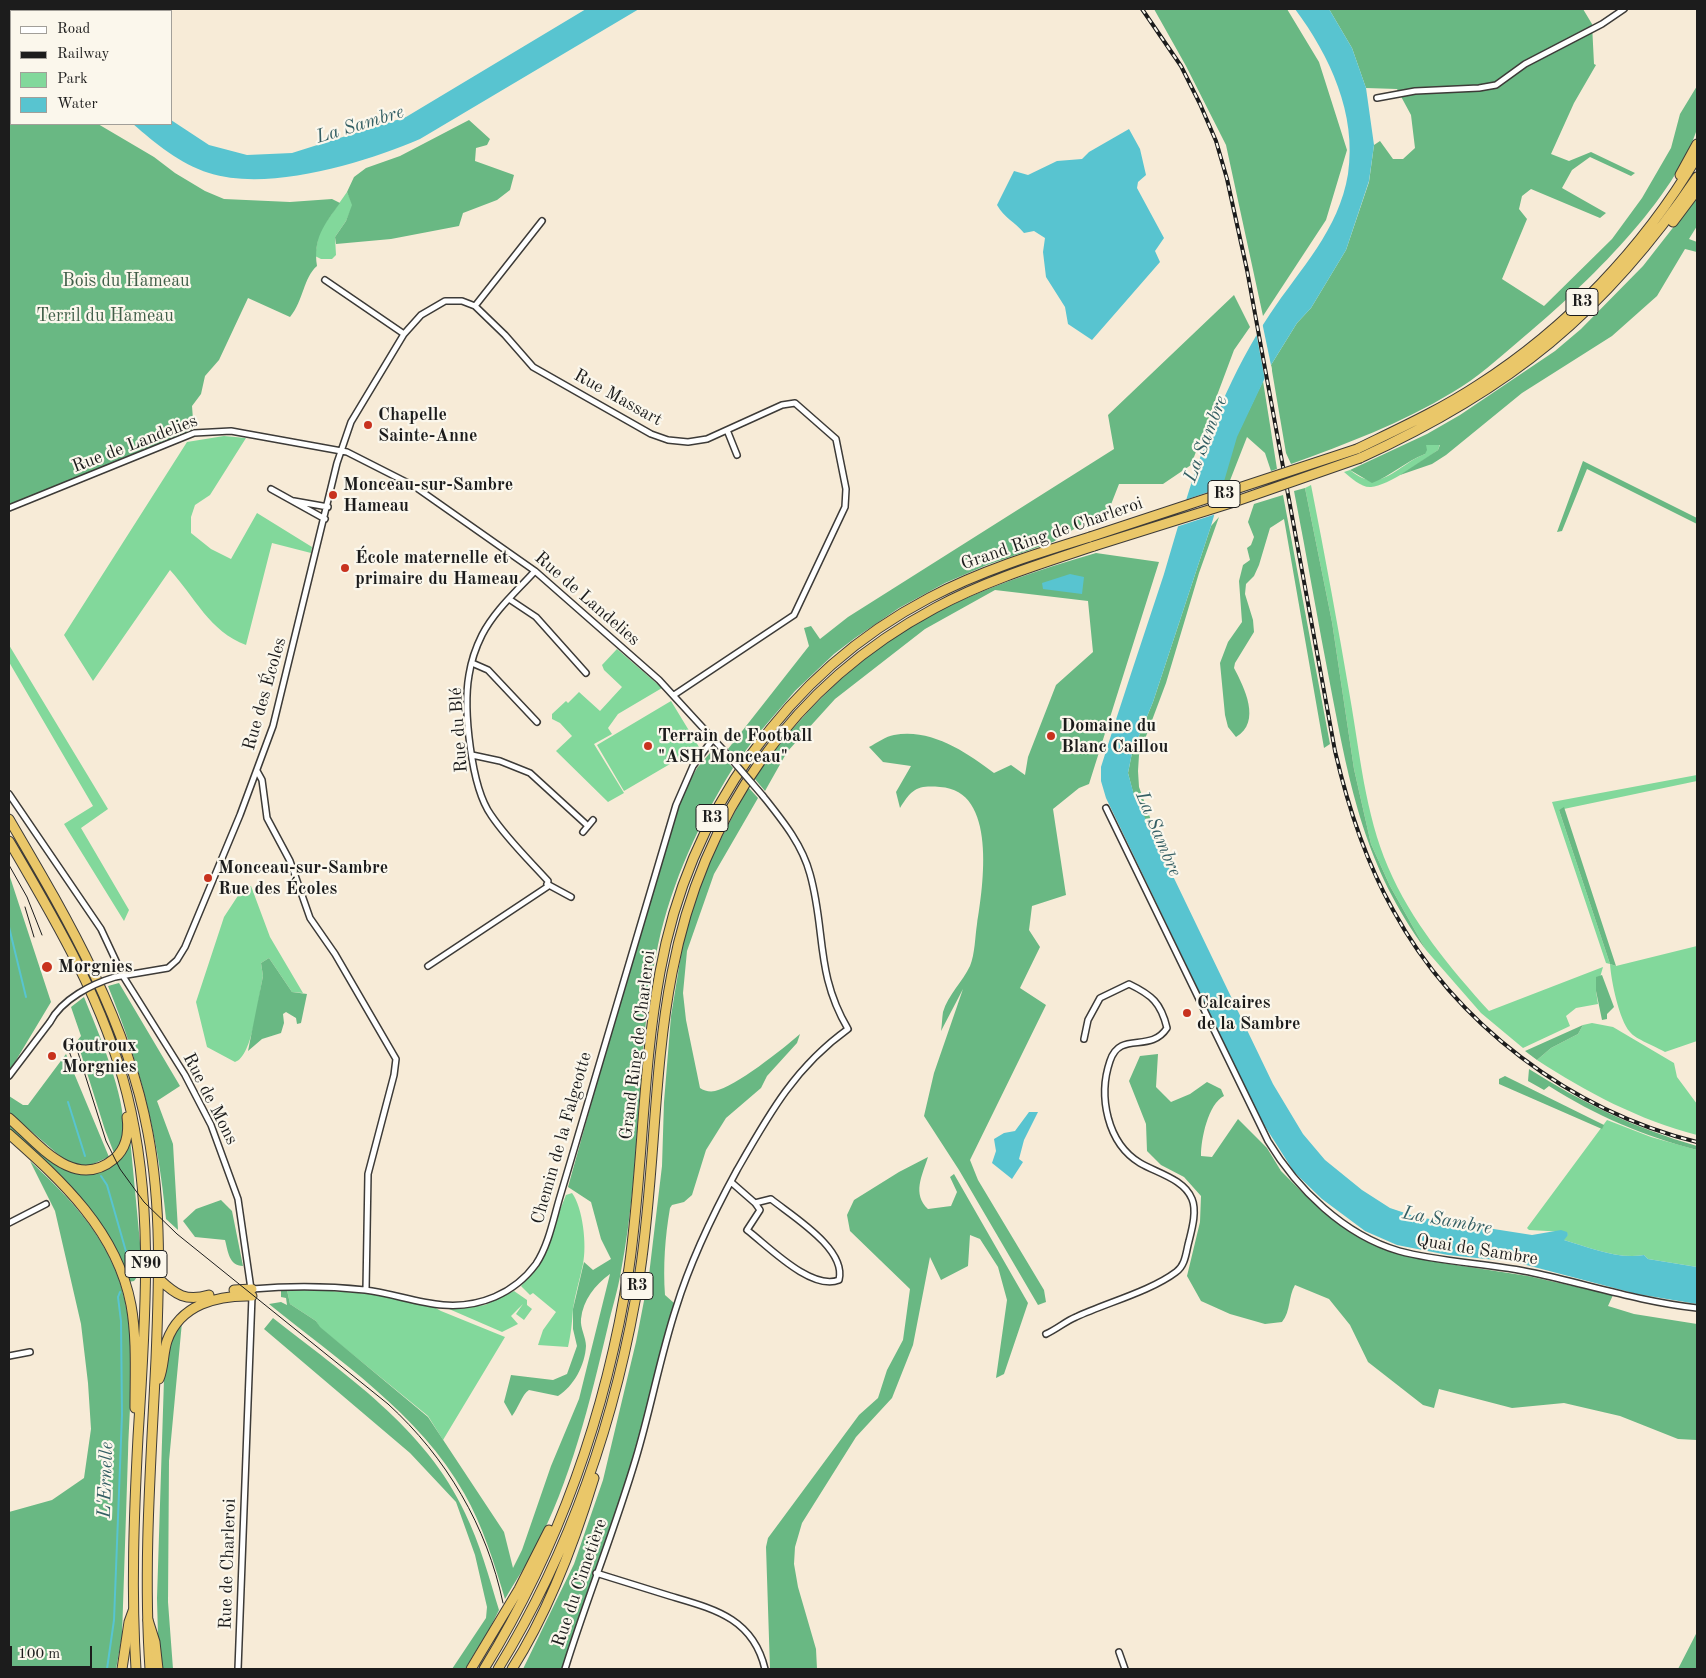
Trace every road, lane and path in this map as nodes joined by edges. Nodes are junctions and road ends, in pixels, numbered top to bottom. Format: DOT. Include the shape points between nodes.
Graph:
graph roads {
  1 [pos="1624,9"];
  2 [pos="1376,98"];
  3 [pos="1697,144"];
  4 [pos="1697,157"];
  5 [pos="1697,177"];
  6 [pos="1697,190"];
  7 [pos="1669,201"];
  8 [pos="542,221"];
  9 [pos="1651,242"];
  10 [pos="325,280"];
  11 [pos="475,306"];
  12 [pos="404,334"];
  13 [pos="727,430"];
  14 [pos="341,451"];
  15 [pos="737,455"];
  16 [pos="271,489"];
  17 [pos="290,500"];
  18 [pos="328,507"];
  19 [pos="9,508"];
  20 [pos="325,519"];
  21 [pos="535,571"];
  22 [pos="509,598"];
  23 [pos="472,663"];
  24 [pos="586,673"];
  25 [pos="674,694"];
  26 [pos="537,722"];
  27 [pos="714,739"];
  28 [pos="472,755"];
  29 [pos="256,771"];
  30 [pos="9,794"];
  31 [pos="1106,808"];
  32 [pos="9,819"];
  33 [pos="593,820"];
  34 [pos="588,826"];
  35 [pos="583,832"];
  36 [pos="9,841"];
  37 [pos="548,884"];
  38 [pos="571,897"];
  39 [pos="428,966"];
  40 [pos="123,976"];
  41 [pos="1084,1038"];
  42 [pos="9,1076"];
  43 [pos="127,1094"];
  44 [pos="9,1118"];
  45 [pos="9,1134"];
  46 [pos="731,1182"];
  47 [pos="755,1203"];
  48 [pos="46,1204"];
  49 [pos="9,1223"];
  50 [pos="159,1279"];
  51 [pos="366,1290"];
  52 [pos="252,1292"];
  53 [pos="1697,1308"];
  54 [pos="1046,1334"];
  55 [pos="30,1352"];
  56 [pos="9,1356"];
  57 [pos="154,1388"];
  58 [pos="138,1436"];
  59 [pos="599,1445"];
  60 [pos="246,1460"];
  61 [pos="575,1481"];
  62 [pos="596,1573"];
  63 [pos="134,1611"];
  64 [pos="148,1620"];
  65 [pos="1119,1652"];
  66 [pos="515,1666"];
  67 [pos="122,1669"];
  68 [pos="136,1669"];
  69 [pos="150,1669"];
  70 [pos="158,1669"];
  71 [pos="238,1669"];
  72 [pos="471,1669"];
  73 [pos="484,1669"];
  74 [pos="498,1669"];
  75 [pos="565,1669"];
  76 [pos="764,1669"];
  77 [pos="1125,1669"];
  1 -- 2 [label="street" via="1525,64 1496,85 1415,91"];
  3 -- 7 [label="highway"];
  4 -- 7 [label="highway, Grand Ring de Charleroi / R3"];
  5 -- 9 [label="highway, Grand Ring de Charleroi / R3"];
  6 -- 9 [label="highway" via="1665,232"];
  7 -- 61 [label="highway, Grand Ring de Charleroi / R3, bridge" via="1606,278 1582,302 1518,357 1442,407 1357,449 972,577 928,598 850,650 796,700 756,746 704,833 684,880 668,934 659,973 626,1284 601,1399"];
  8 -- 11 [label="street"];
  9 -- 59 [label="highway, Grand Ring de Charleroi / R3, bridge" via="1559,337 1484,394 1447,416 1360,458 1094,546 976,588 935,607 854,661 821,690 764,754 715,836 695,883 673,966 640,1269 624,1357"];
  10 -- 12 [label="street"];
  11 -- 12 [label="street, Rue des Écoles" via="462,301 438,303 421,315"];
  11 -- 13 [label="street, Rue Massart" via="505,334 533,368 651,434 688,442 707,439"];
  12 -- 14 [label="street, Rue des Écoles" via="351,422"];
  13 -- 15 [label="street"];
  13 -- 25 [label="street, Rue Massart" via="782,405 795,403 836,439 846,489 845,507 796,610"];
  14 -- 18 [label="street, Rue des Écoles"];
  14 -- 19 [label="street, Rue de Landelies" via="231,431 194,433"];
  14 -- 21 [label="street, Rue de Landelies" via="414,486"];
  16 -- 17 [label="street"];
  17 -- 18 [label="street"];
  17 -- 20 [label="street"];
  18 -- 20 [label="street, Rue des Écoles"];
  20 -- 29 [label="street, Rue des Écoles" via="282,695"];
  21 -- 22 [label="street, Rue du Blé"];
  21 -- 25 [label="street, Rue de Landelies"];
  22 -- 23 [label="street, Rue du Blé" via="482,636"];
  22 -- 24 [label="street" via="536,617"];
  23 -- 26 [label="street" via="488,670"];
  23 -- 28 [label="street, Rue du Blé" via="468,700"];
  25 -- 27 [label="street, Rue de Landelies"];
  27 -- 46 [label="street, Rue de Landelies, bridge" via="763,796 794,838 806,862 826,978 835,1006 848,1029 814,1056 792,1080"];
  27 -- 51 [label="street, Chemin de la Falgeotte" via="694,766 676,805 545,1246 536,1263 522,1279 500,1294 471,1305 442,1305"];
  28 -- 34 [label="street" via="500,761 530,773"];
  28 -- 37 [label="street, Rue du Blé" via="475,778 491,815"];
  29 -- 40 [label="street, Rue des Écoles" via="177,960 168,968"];
  29 -- 51 [label="street" via="262,780 267,818 290,861 310,918 336,954 396,1059 368,1174"];
  30 -- 40 [label="street, Rue de Mons" via="101,929"];
  31 -- 53 [label="street, Quai de Sambre" via="1268,1142 1285,1168 1321,1205 1368,1239 1399,1251 1534,1273 1643,1299"];
  32 -- 50 [label="highway, N90" via="86,954 125,1049 148,1132 155,1178"];
  33 -- 34 [label="street"];
  34 -- 35 [label="street"];
  36 -- 43 [label="highway, N90" via="76,959 115,1052"];
  37 -- 38 [label="street, Rue du Blé"];
  37 -- 39 [label="street"];
  40 -- 42 [label="street, Rue des Écoles, bridge" via="91,986 53,1016"];
  40 -- 52 [label="street, Rue de Mons" via="185,1075 211,1125 238,1199"];
  41 -- 54 [label="street" via="1088,1020 1100,998 1129,984 1148,993 1163,1012 1167,1028 1161,1037 1152,1042 1131,1042 1114,1052 1109,1062 1106,1115 1116,1138 1129,1155 1183,1187 1192,1199 1194,1212 1184,1262 1179,1270 1073,1318"];
  43 -- 44 [label="highway" via="125,1145 108,1164 91,1171 78,1171 64,1165"];
  43 -- 58 [label="highway, N90" via="142,1179 146,1236"];
  45 -- 58 [label="highway" via="78,1200 116,1259 133,1324"];
  46 -- 47 [label="street"];
  46 -- 62 [label="street, Rue du Cimetière" via="702,1238 682,1287 646,1425"];
  47 -- 47 [label="street" via="771,1199 828,1245 841,1271 838,1280 828,1282 806,1276 747,1230 760,1210"];
  48 -- 49 [label="street"];
  50 -- 52 [label="highway" via="173,1292 189,1298"];
  50 -- 57 [label="highway, N90"];
  51 -- 52 [label="street, Chemin de la Falgeotte" via="297,1286"];
  52 -- 57 [label="highway" via="205,1301 183,1317 167,1340"];
  52 -- 60 [label="street, Rue de Mons"];
  55 -- 56 [label="street"];
  57 -- 64 [label="highway, N90"];
  58 -- 63 [label="highway, N90"];
  59 -- 66 [label="highway" via="595,1475 579,1528 546,1606"];
  59 -- 74 [label="highway, Grand Ring de Charleroi / R3" via="551,1570"];
  60 -- 71 [label="street, Rue de Charleroi"];
  61 -- 72 [label="highway" via="564,1494 520,1589"];
  61 -- 73 [label="highway, Grand Ring de Charleroi / R3" via="541,1565"];
  62 -- 75 [label="street, Rue du Cimetière"];
  62 -- 76 [label="street" via="728,1616 752,1639"];
  63 -- 67 [label="highway" via="128,1622"];
  63 -- 68 [label="highway, N90"];
  64 -- 69 [label="highway, N90"];
  64 -- 70 [label="highway"];
  65 -- 77 [label="street"];
}
